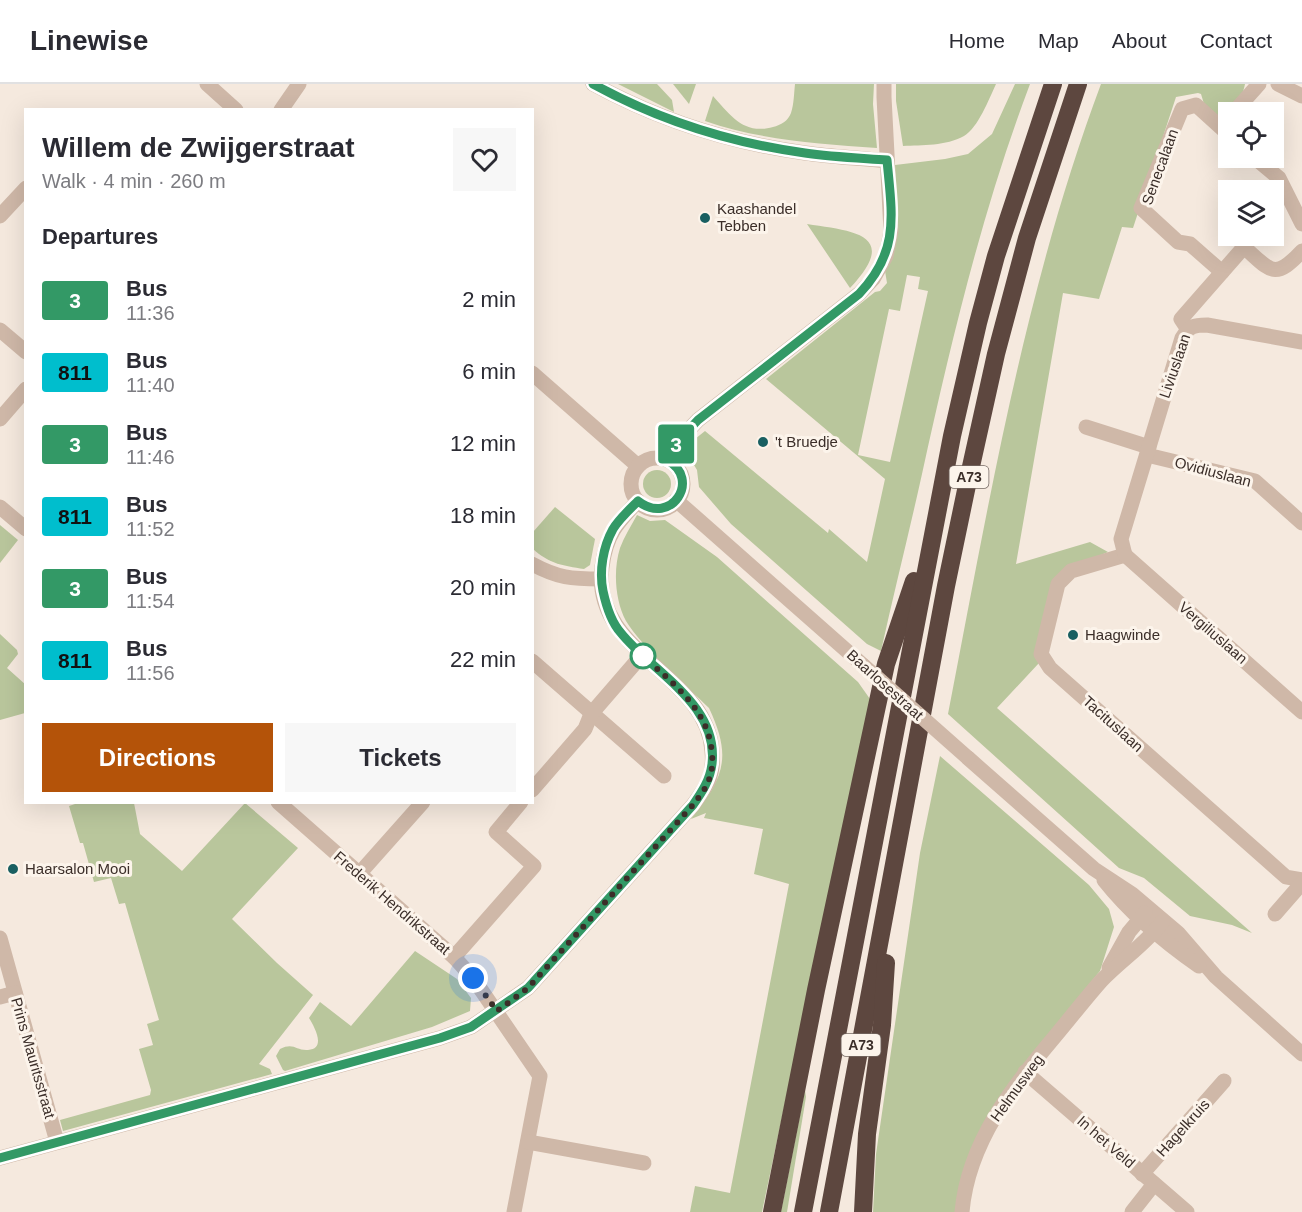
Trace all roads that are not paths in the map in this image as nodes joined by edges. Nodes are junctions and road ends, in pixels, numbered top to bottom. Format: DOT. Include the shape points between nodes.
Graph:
graph roads {
  1 [pos="207,84"];
  2 [pos="299,84"];
  3 [pos="593,84"];
  4 [pos="884,84"];
  5 [pos="1053,84"];
  6 [pos="1077,84"];
  7 [pos="1259,84"];
  8 [pos="1278,84"];
  9 [pos="1302,96"];
  10 [pos="1243,102"];
  11 [pos="234,108"];
  12 [pos="282,108"];
  13 [pos="1218,121"];
  14 [pos="887,160"];
  15 [pos="1268,168"];
  16 [pos="24,190"];
  17 [pos="0,216"];
  18 [pos="1302,224"];
  19 [pos="1302,251"];
  20 [pos="1221,272"];
  21 [pos="1187,328"];
  22 [pos="0,330"];
  23 [pos="1302,342"];
  24 [pos="24,350"];
  25 [pos="534,375"];
  26 [pos="24,392"];
  27 [pos="0,419"];
  28 [pos="1086,427"];
  29 [pos="1148,451"];
  30 [pos="667,460"];
  31 [pos="638,466"];
  32 [pos="676,500"];
  33 [pos="638,501"];
  34 [pos="0,507"];
  35 [pos="936,517"];
  36 [pos="1302,523"];
  37 [pos="24,527"];
  38 [pos="1125,555"];
  39 [pos="534,565"];
  40 [pos="601,579"];
  41 [pos="642,655"];
  42 [pos="534,663"];
  43 [pos="1302,712"];
  44 [pos="591,714"];
  45 [pos="664,776"];
  46 [pos="534,788"];
  47 [pos="280,804"];
  48 [pos="421,804"];
  49 [pos="519,804"];
  50 [pos="359,874"];
  51 [pos="892,877"];
  52 [pos="1302,881"];
  53 [pos="1144,914"];
  54 [pos="1275,914"];
  55 [pos="1159,927"];
  56 [pos="0,938"];
  57 [pos="454,957"];
  58 [pos="1102,980"];
  59 [pos="8,995"];
  60 [pos="497,1011"];
  61 [pos="1302,1054"];
  62 [pos="1025,1072"];
  63 [pos="1224,1081"];
  64 [pos="57,1142"];
  65 [pos="528,1142"];
  66 [pos="0,1158"];
  67 [pos="644,1163"];
  68 [pos="1142,1174"];
  69 [pos="1154,1184"];
  70 [pos="514,1212"];
  71 [pos="772,1212"];
  72 [pos="803,1212"];
  73 [pos="829,1212"];
  74 [pos="862,1212"];
  75 [pos="962,1212"];
  76 [pos="1132,1212"];
  77 [pos="1187,1212"];
  1 -- 11 [label="street"];
  2 -- 12 [label="street"];
  3 -- 14 [label="street" via="624,101 716,135 806,154"];
  4 -- 14 [label="street"];
  5 -- 35 [label="highway, A73" via="999,246 978,323"];
  6 -- 51 [label="highway, A73" via="1027,238 996,354 946,586"];
  7 -- 10 [label="street"];
  8 -- 9 [label="street"];
  13 -- 20 [label="street, Senecalaan" via="1196,105 1182,109 1141,208 1178,242 1190,244"];
  14 -- 30 [label="street" via="891,231 886,256 873,279 698,420"];
  15 -- 18 [label="street" via="1279,178"];
  16 -- 17 [label="street"];
  19 -- 20 [label="street" via="1287,267 1277,271 1244,247"];
  20 -- 21 [label="street" via="1181,319"];
  21 -- 23 [label="street, Liviuslaan" via="1208,325"];
  21 -- 29 [label="street, Liviuslaan"];
  22 -- 24 [label="street"];
  25 -- 31 [label="street"];
  26 -- 27 [label="street"];
  28 -- 29 [label="street"];
  29 -- 36 [label="street, Ovidiuslaan" via="1255,481"];
  29 -- 38 [label="street, Liviuslaan" via="1121,539"];
  30 -- 31 [label="street" via="652,458"];
  30 -- 32 [label="street" via="681,475 682,489"];
  31 -- 33 [label="street" via="631,483"];
  32 -- 33 [label="street" via="658,509"];
  32 -- 53 [label="street, Baarlosestraat, bridge" via="1094,868 1132,894"];
  33 -- 40 [label="street" via="614,527 604,551"];
  34 -- 37 [label="street"];
  35 -- 71 [label="highway, A73" via="886,664"];
  35 -- 72 [label="highway, A73"];
  38 -- 43 [label="street, Vergiliuslaan"];
  38 -- 52 [label="street, Tacituslaan" via="1071,571 1058,584 1041,654 1050,668 1286,877"];
  39 -- 40 [label="street" via="553,576"];
  40 -- 41 [label="street" via="607,606 619,632"];
  41 -- 44 [label="street"];
  41 -- 60 [label="street" via="692,702 704,720 713,763 708,781 693,805 570,943 528,988"];
  42 -- 44 [label="street"];
  44 -- 45 [label="street"];
  44 -- 46 [label="street" via="585,729"];
  47 -- 50 [label="street, Frederik Hendrikstraat"];
  48 -- 50 [label="street"];
  49 -- 57 [label="street" via="496,832 534,866"];
  50 -- 57 [label="street, Frederik Hendrikstraat"];
  51 -- 73 [label="highway, A73"];
  51 -- 74 [label="highway, A73" via="882,1025 867,1134"];
  52 -- 54 [label="street, Tacituslaan"];
  53 -- 55 [label="street, Baarlosestraat"];
  53 -- 58 [label="street, Helmusweg"];
  55 -- 58 [label="street, Helmusweg"];
  55 -- 61 [label="street, Baarlosestraat" via="1178,933 1216,977"];
  56 -- 59 [label="street, Prins Mauritsstraat"];
  57 -- 60 [label="street, Frederik Hendrikstraat"];
  58 -- 62 [label="street, Helmusweg"];
  59 -- 64 [label="street, Prins Mauritsstraat"];
  60 -- 64 [label="street" via="471,1027 440,1038"];
  60 -- 65 [label="street, Frederik Hendrikstraat" via="540,1076"];
  62 -- 68 [label="street, In het Veld"];
  62 -- 75 [label="street, Helmusweg" via="976,1153"];
  63 -- 68 [label="street, Hagelkruis"];
  64 -- 66 [label="street"];
  65 -- 67 [label="street"];
  65 -- 70 [label="street, Frederik Hendrikstraat"];
  68 -- 69 [label="street, In het Veld"];
  69 -- 76 [label="street"];
  69 -- 77 [label="street, In het Veld"];
}
